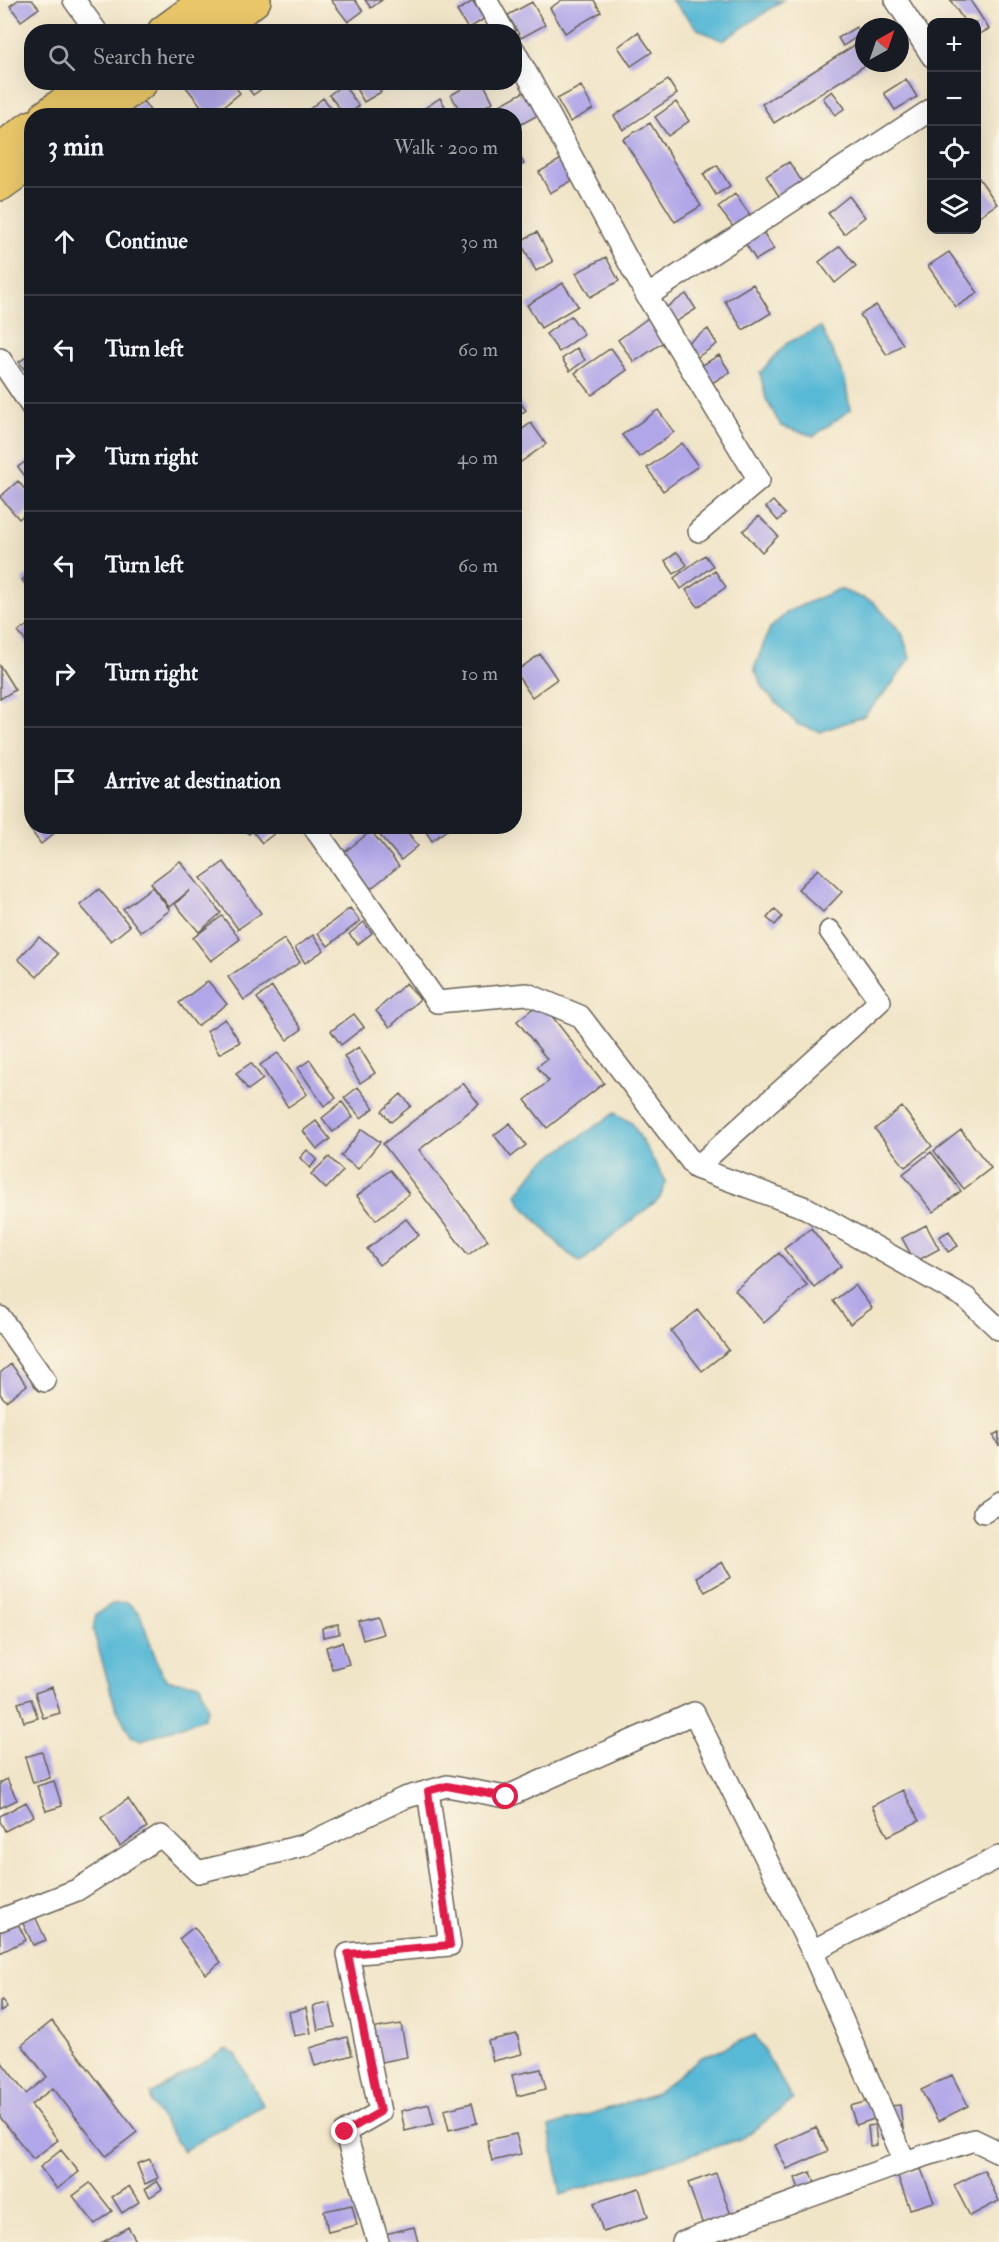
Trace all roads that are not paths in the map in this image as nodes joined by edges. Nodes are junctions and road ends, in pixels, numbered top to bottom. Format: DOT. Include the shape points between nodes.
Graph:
graph roads {
  1 [pos="74,0"];
  2 [pos="208,0"];
  3 [pos="254,0"];
  4 [pos="486,0"];
  5 [pos="897,0"];
  6 [pos="91,24"];
  7 [pos="175,24"];
  8 [pos="222,24"];
  9 [pos="500,24"];
  10 [pos="927,48"];
  11 [pos="522,65"];
  12 [pos="82,90"];
  13 [pos="130,90"];
  14 [pos="58,108"];
  15 [pos="106,108"];
  16 [pos="927,112"];
  17 [pos="24,133"];
  18 [pos="0,150"];
  19 [pos="24,167"];
  20 [pos="0,184"];
  21 [pos="647,296"];
  22 [pos="0,359"];
  23 [pos="24,395"];
  24 [pos="699,531"];
  25 [pos="319,834"];
  26 [pos="830,931"];
  27 [pos="696,1168"];
  28 [pos="0,1317"];
  29 [pos="999,1329"];
  30 [pos="45,1381"];
  31 [pos="428,1791"];
  32 [pos="999,1857"];
  33 [pos="0,1920"];
  34 [pos="812,1951"];
  35 [pos="999,2152"];
  36 [pos="905,2162"];
  37 [pos="378,2242"];
  38 [pos="684,2242"];
  1 -- 6 [label="street"];
  2 -- 7 [label="main road"];
  3 -- 8 [label="main road"];
  4 -- 9 [label="street"];
  5 -- 10 [label="street"];
  11 -- 21 [label="street"];
  12 -- 14 [label="main road"];
  13 -- 15 [label="main road"];
  16 -- 21 [label="street"];
  17 -- 18 [label="main road"];
  19 -- 20 [label="main road"];
  21 -- 24 [label="street" via="759,480"];
  22 -- 23 [label="street"];
  25 -- 27 [label="street" via="436,1002 527,994 580,1016"];
  26 -- 27 [label="street" via="880,1001"];
  27 -- 29 [label="street" via="806,1208 966,1298"];
  28 -- 30 [label="street"];
  31 -- 33 [label="street" via="404,1798 305,1845 198,1872 160,1836 76,1890"];
  31 -- 34 [label="street" via="447,1786 506,1797 694,1713"];
  31 -- 37 [label="street" via="450,1945 348,1954 380,2112 345,2132"];
  32 -- 34 [label="street"];
  34 -- 36 [label="street"];
  35 -- 36 [label="street" via="974,2140"];
  36 -- 38 [label="street"];
}
